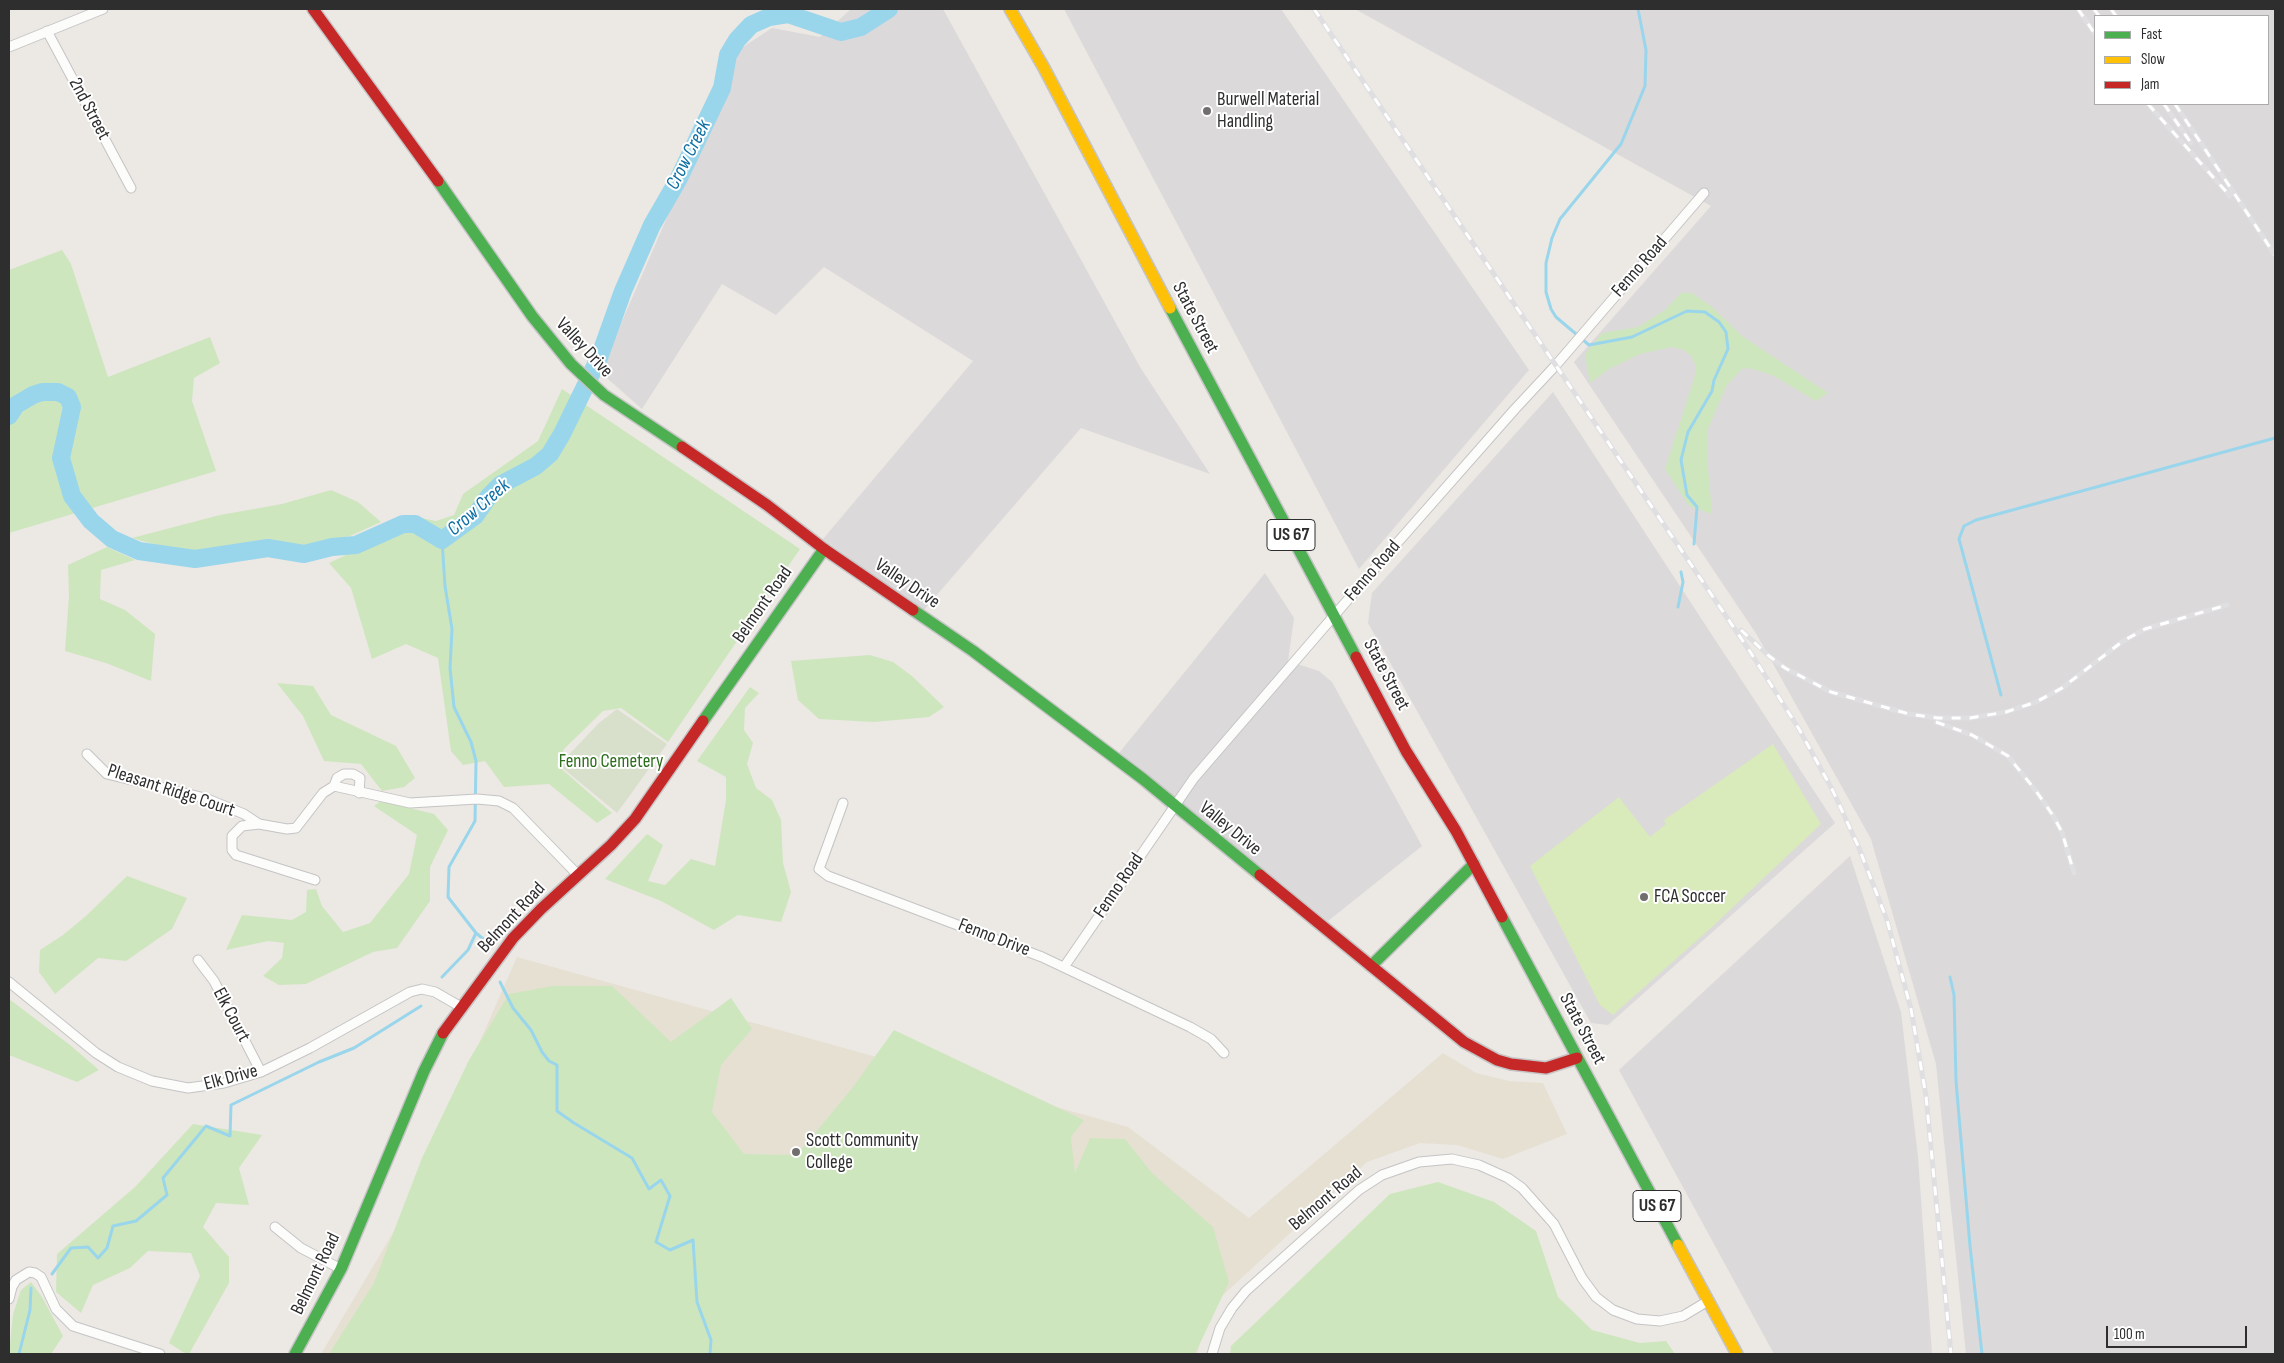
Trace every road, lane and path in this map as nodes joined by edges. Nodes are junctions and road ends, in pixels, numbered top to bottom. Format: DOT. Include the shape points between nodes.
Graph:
graph roads {
  1 [pos="103,9"];
  2 [pos="313,9"];
  3 [pos="1010,9"];
  4 [pos="47,31"];
  5 [pos="9,47"];
  6 [pos="130,188"];
  7 [pos="1704,194"];
  8 [pos="824,548"];
  9 [pos="1334,616"];
  10 [pos="87,754"];
  11 [pos="334,786"];
  12 [pos="359,793"];
  13 [pos="843,803"];
  14 [pos="1174,806"];
  15 [pos="259,824"];
  16 [pos="1474,864"];
  17 [pos="578,875"];
  18 [pos="315,880"];
  19 [pos="198,960"];
  20 [pos="1064,966"];
  21 [pos="1371,966"];
  22 [pos="9,982"];
  23 [pos="461,1007"];
  24 [pos="1224,1053"];
  25 [pos="1577,1058"];
  26 [pos="261,1072"];
  27 [pos="275,1227"];
  28 [pos="340,1269"];
  29 [pos="9,1299"];
  30 [pos="1708,1301"];
  31 [pos="160,1354"];
  32 [pos="295,1354"];
  33 [pos="1212,1354"];
  34 [pos="1737,1354"];
  1 -- 4 [label="street"];
  2 -- 8 [label="street, Valley Drive" via="532,316 571,364 604,395"];
  3 -- 9 [label="street, State Street / US 67"];
  4 -- 5 [label="street"];
  4 -- 6 [label="street, 2nd Street"];
  7 -- 9 [label="street, Fenno Road"];
  8 -- 14 [label="street, Valley Drive" via="973,651"];
  8 -- 17 [label="street, Belmont Road" via="649,802 625,832"];
  9 -- 14 [label="street, Fenno Road" via="1194,778"];
  9 -- 16 [label="street, State Street / US 67" via="1406,751"];
  10 -- 15 [label="street, Pleasant Ridge Court" via="107,774 205,798 244,814"];
  11 -- 12 [label="street"];
  11 -- 12 [label="street" via="337,778 353,774 360,778"];
  11 -- 15 [label="street, Pleasant Ridge Court" via="323,794 296,828"];
  12 -- 17 [label="street" via="410,803 499,801 513,808"];
  13 -- 20 [label="street, Fenno Drive" via="819,869 828,876"];
  14 -- 20 [label="street, Fenno Road"];
  14 -- 21 [label="street, Valley Drive"];
  15 -- 18 [label="street, Pleasant Ridge Court" via="242,826 232,836 232,850 236,855"];
  16 -- 21 [label="street"];
  16 -- 25 [label="street, State Street / US 67"];
  17 -- 23 [label="street, Belmont Road" via="513,938"];
  19 -- 26 [label="street, Elk Court" via="214,982"];
  20 -- 24 [label="street, Fenno Drive" via="1190,1027 1210,1038"];
  21 -- 25 [label="street, Valley Drive" via="1464,1042 1496,1060 1546,1068"];
  22 -- 26 [label="street, Elk Drive" via="96,1053 134,1074 188,1088 224,1083"];
  23 -- 26 [label="street, Elk Drive" via="435,992 422,989 410,992"];
  23 -- 28 [label="street, Belmont Road" via="424,1071"];
  25 -- 30 [label="street, State Street / US 67"];
  27 -- 28 [label="street" via="301,1248"];
  28 -- 32 [label="street, Belmont Road"];
  29 -- 31 [label="street" via="12,1287 23,1275 35,1272 41,1277 56,1309 73,1326"];
  30 -- 33 [label="street, Belmont Road" via="1683,1316 1660,1321 1637,1319 1613,1310 1596,1297 1582,1278 1554,1224 1522,1188 1479,1165 1452,1159 1418,1162 1382,1175 1359,1190 1246,1291 1220,1328"];
  30 -- 34 [label="street, State Street / US 67"];
}
